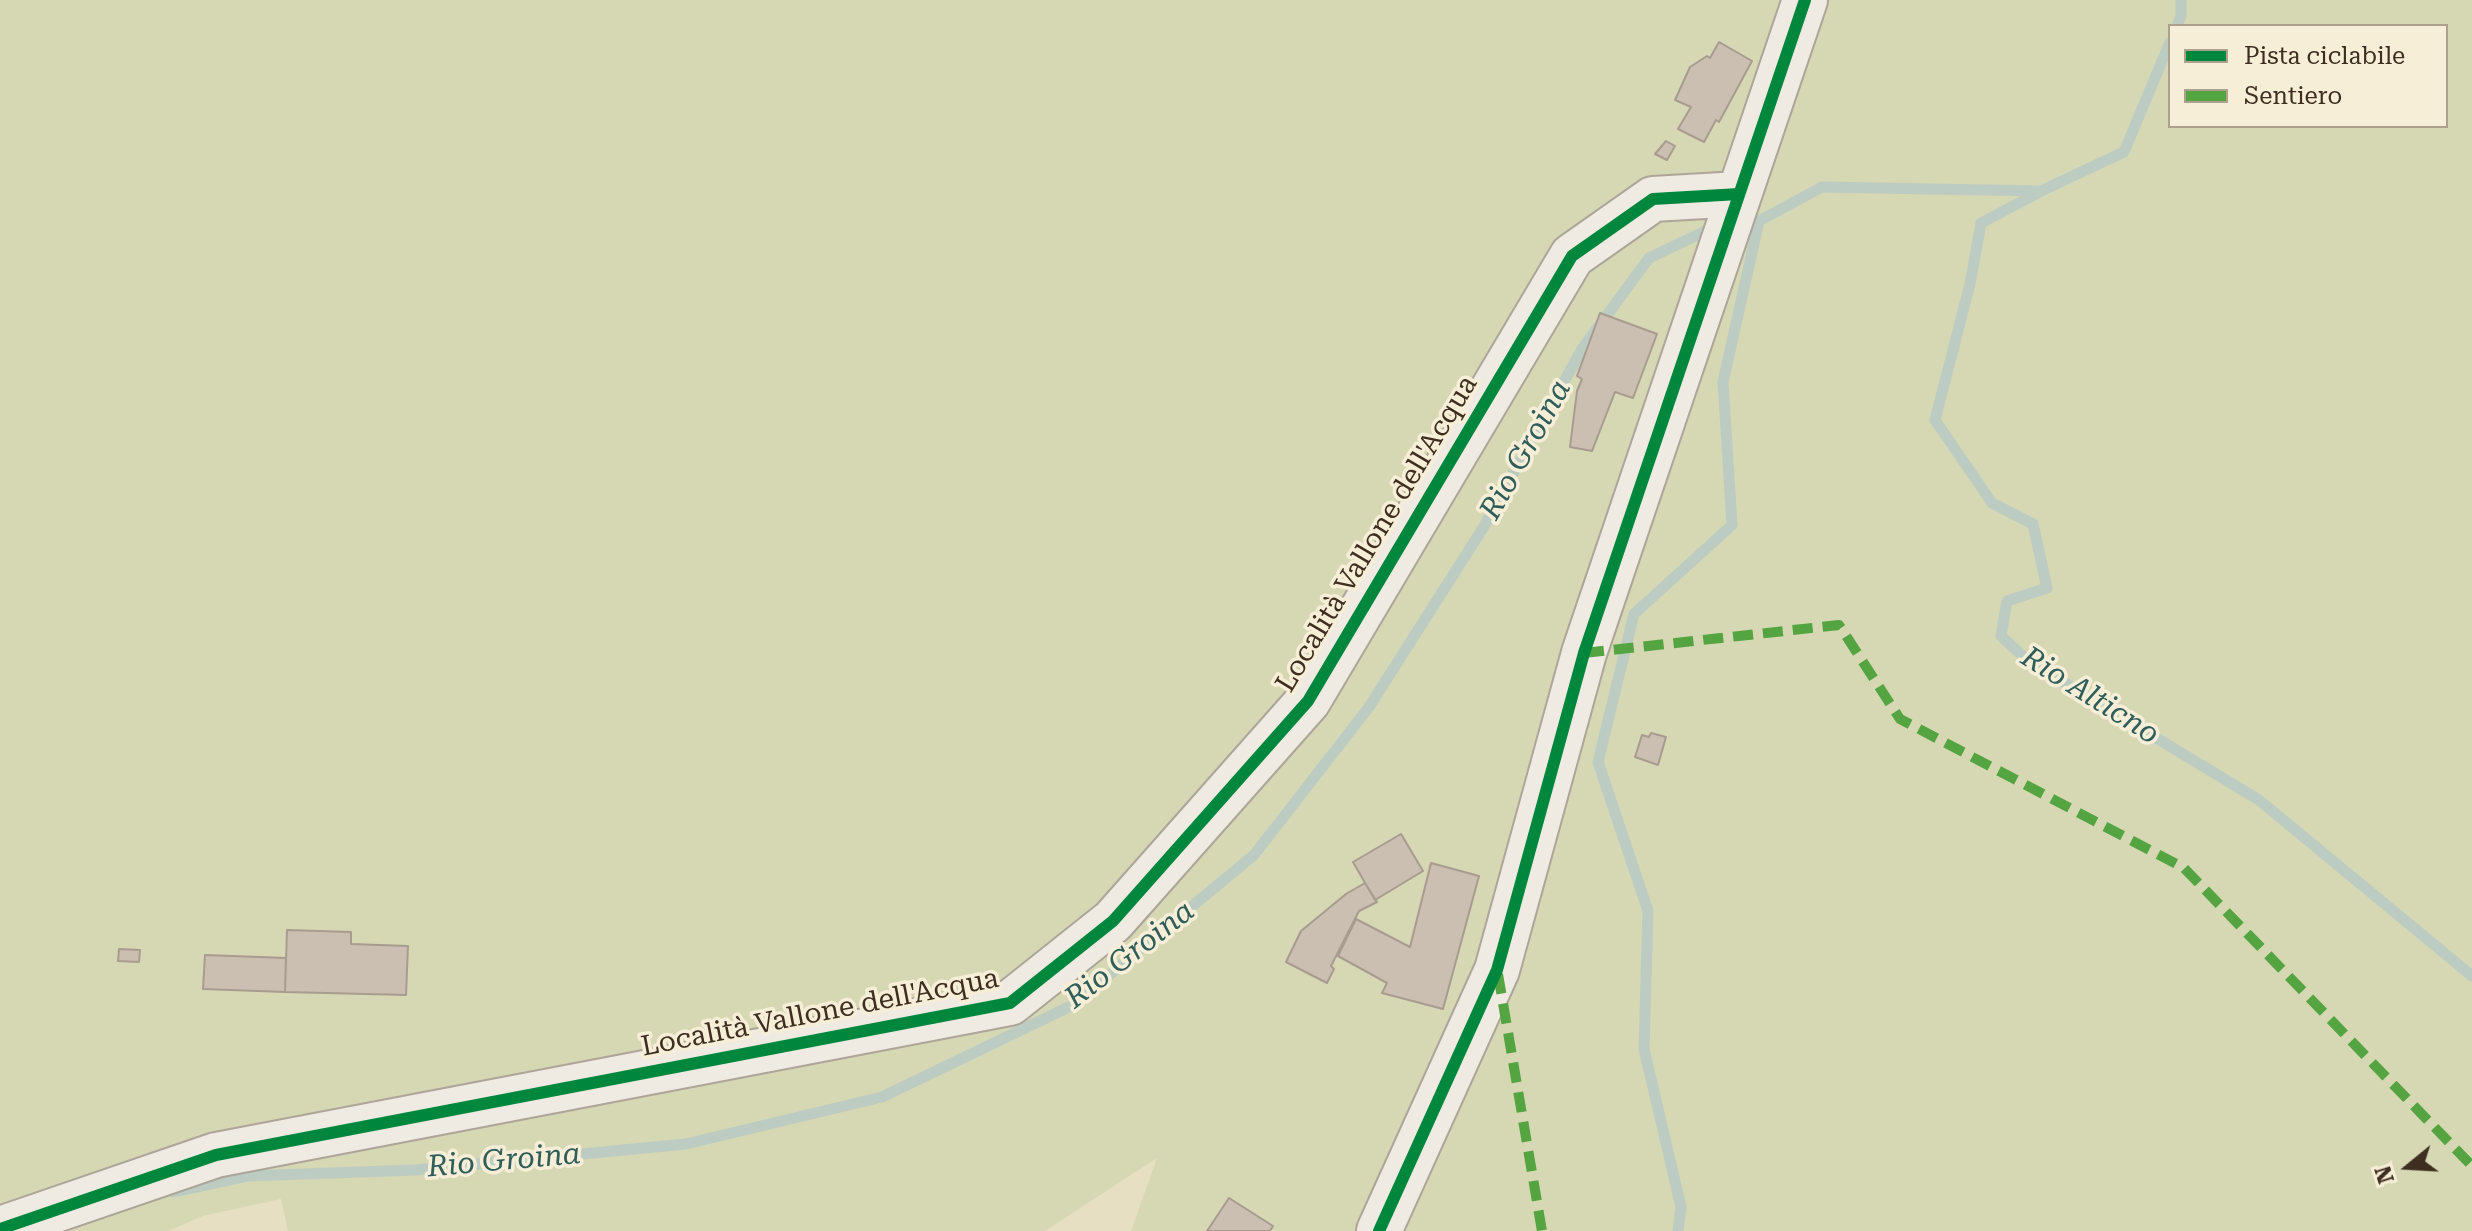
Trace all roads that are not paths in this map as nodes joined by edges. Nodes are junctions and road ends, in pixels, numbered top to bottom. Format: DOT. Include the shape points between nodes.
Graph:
graph roads {
  1 [pos="1805,0"];
  2 [pos="1739,194"];
  3 [pos="0,1229"];
  4 [pos="1379,1231"];
  1 -- 2 [label="street"];
  2 -- 3 [label="street, Località Vallone dell'Acqua" via="1653,199 1572,256 1308,701 1113,921 1010,1003 216,1155"];
  2 -- 4 [label="street" via="1584,653 1497,970"];
}
